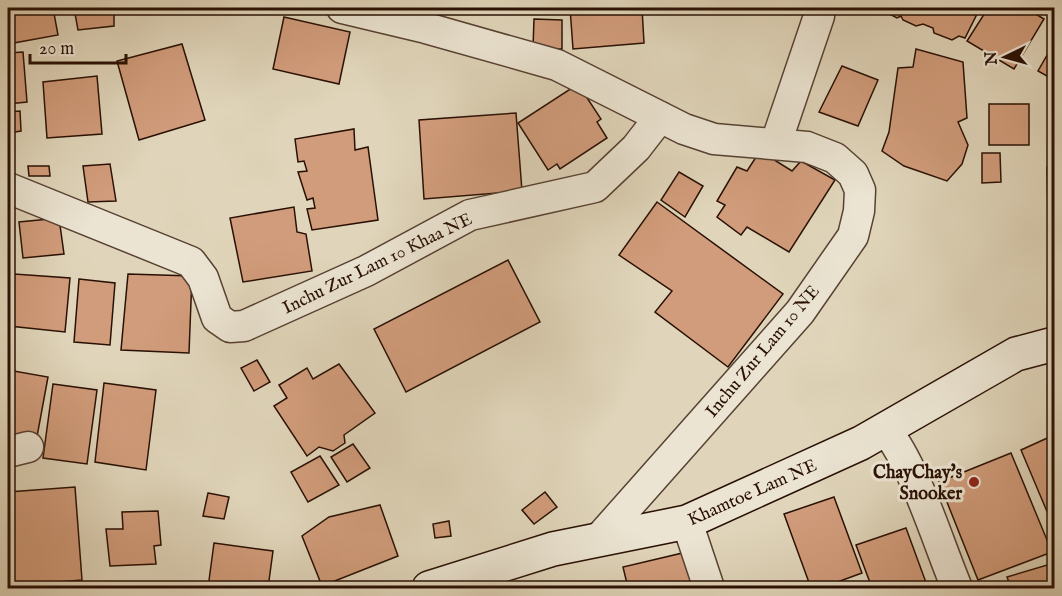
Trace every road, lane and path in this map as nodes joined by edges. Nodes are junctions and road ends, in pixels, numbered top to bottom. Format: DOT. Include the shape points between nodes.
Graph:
graph roads {
  1 [pos="342,8"];
  2 [pos="819,8"];
  3 [pos="426,18"];
  4 [pos="660,117"];
  5 [pos="776,143"];
  6 [pos="8,188"];
  7 [pos="1054,344"];
  8 [pos="885,429"];
  9 [pos="687,522"];
  10 [pos="597,541"];
  11 [pos="429,588"];
  12 [pos="709,588"];
  13 [pos="957,588"];
  1 -- 3 [label="street, Inchu Zur Lam 10 NE"];
  2 -- 5 [label="street"];
  3 -- 4 [label="street, Inchu Zur Lam 10 NE" via="557,65"];
  4 -- 5 [label="street, Inchu Zur Lam 10 NE" via="714,139"];
  4 -- 6 [label="street, Inchu Zur Lam 10 Khaa NE" via="595,188 470,215 366,271 244,326 230,327 217,318 203,278 191,262"];
  5 -- 10 [label="street, Inchu Zur Lam 10 NE" via="807,147 835,158 853,174 860,190 853,236 800,312"];
  7 -- 8 [label="main road, Khamtoe Lam NE" via="1016,354"];
  8 -- 9 [label="main road, Khamtoe Lam NE"];
  8 -- 13 [label="street" via="913,478"];
  9 -- 10 [label="main road, Khamtoe Lam NE"];
  9 -- 12 [label="street"];
  10 -- 11 [label="main road, Khamtoe Lam NE" via="554,549"];
}
